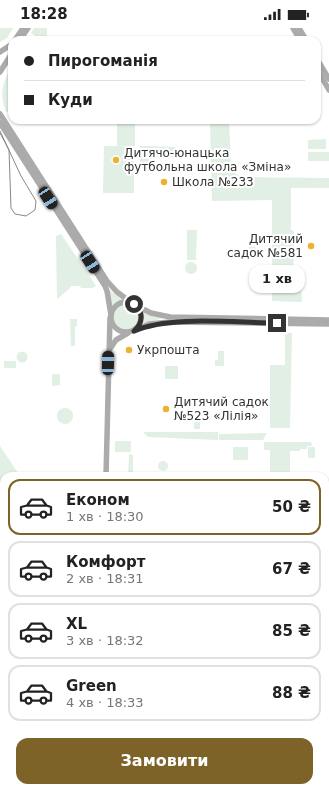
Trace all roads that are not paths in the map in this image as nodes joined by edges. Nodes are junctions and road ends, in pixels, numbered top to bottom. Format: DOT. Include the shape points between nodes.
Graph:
graph roads {
  1 [pos="8,59"];
  2 [pos="0,65"];
  3 [pos="321,66"];
  4 [pos="0,72"];
  5 [pos="321,76"];
  6 [pos="329,79"];
  7 [pos="329,90"];
  8 [pos="0,114"];
  9 [pos="0,123"];
  10 [pos="134,305"];
  11 [pos="110,316"];
  12 [pos="329,320"];
  13 [pos="329,324"];
  14 [pos="131,332"];
  15 [pos="109,351"];
  16 [pos="106,472"];
  1 -- 4 [label="main road"];
  2 -- 4 [label="main road"];
  3 -- 6 [label="main road"];
  5 -- 7 [label="main road"];
  8 -- 10 [label="main road" via="107,281"];
  9 -- 11 [label="main road" via="107,289"];
  10 -- 11 [label="main road" via="120,303"];
  10 -- 12 [label="main road" via="151,313 170,317"];
  10 -- 14 [label="main road" via="140,312 141,319 139,326"];
  11 -- 14 [label="main road" via="116,329"];
  11 -- 15 [label="main road"];
  13 -- 14 [label="main road" via="170,322 149,324"];
  14 -- 15 [label="main road" via="116,340"];
  15 -- 16 [label="main road"];
}
